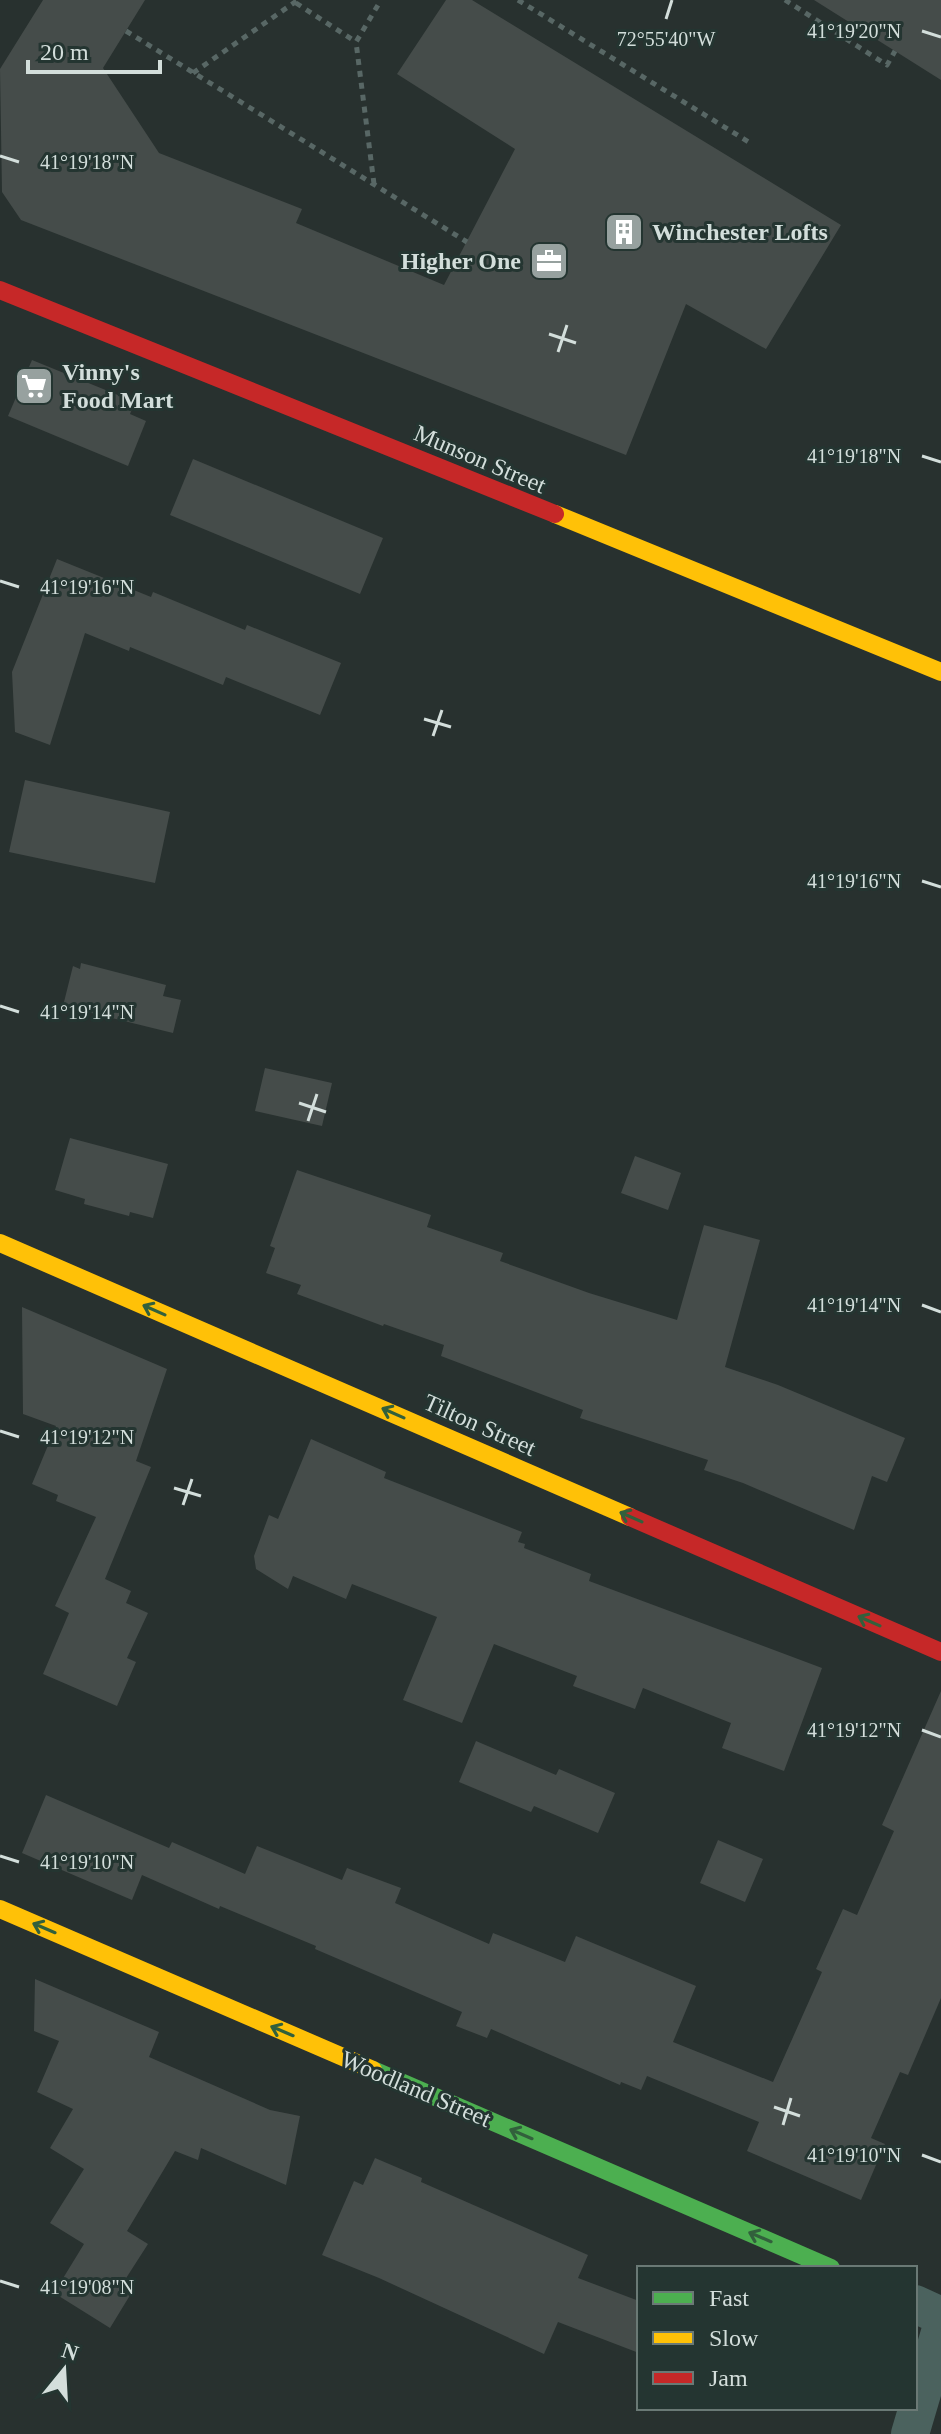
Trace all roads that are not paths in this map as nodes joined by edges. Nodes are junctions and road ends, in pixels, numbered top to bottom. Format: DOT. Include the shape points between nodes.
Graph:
graph roads {
  1 [pos="0,290"];
  2 [pos="941,672"];
  3 [pos="0,1243"];
  4 [pos="941,1652"];
  5 [pos="0,1909"];
  6 [pos="826,2266"];
  7 [pos="917,2305"];
  8 [pos="941,2316"];
  9 [pos="941,2329"];
  10 [pos="910,2434"];
  1 -- 2 [label="street, Munson Street"];
  4 -- 3 [label="street, Tilton Street, one-way"];
  6 -- 5 [label="street, Woodland Street, one-way"];
  7 -- 8 [label="street"];
  9 -- 10 [label="street"];
}
